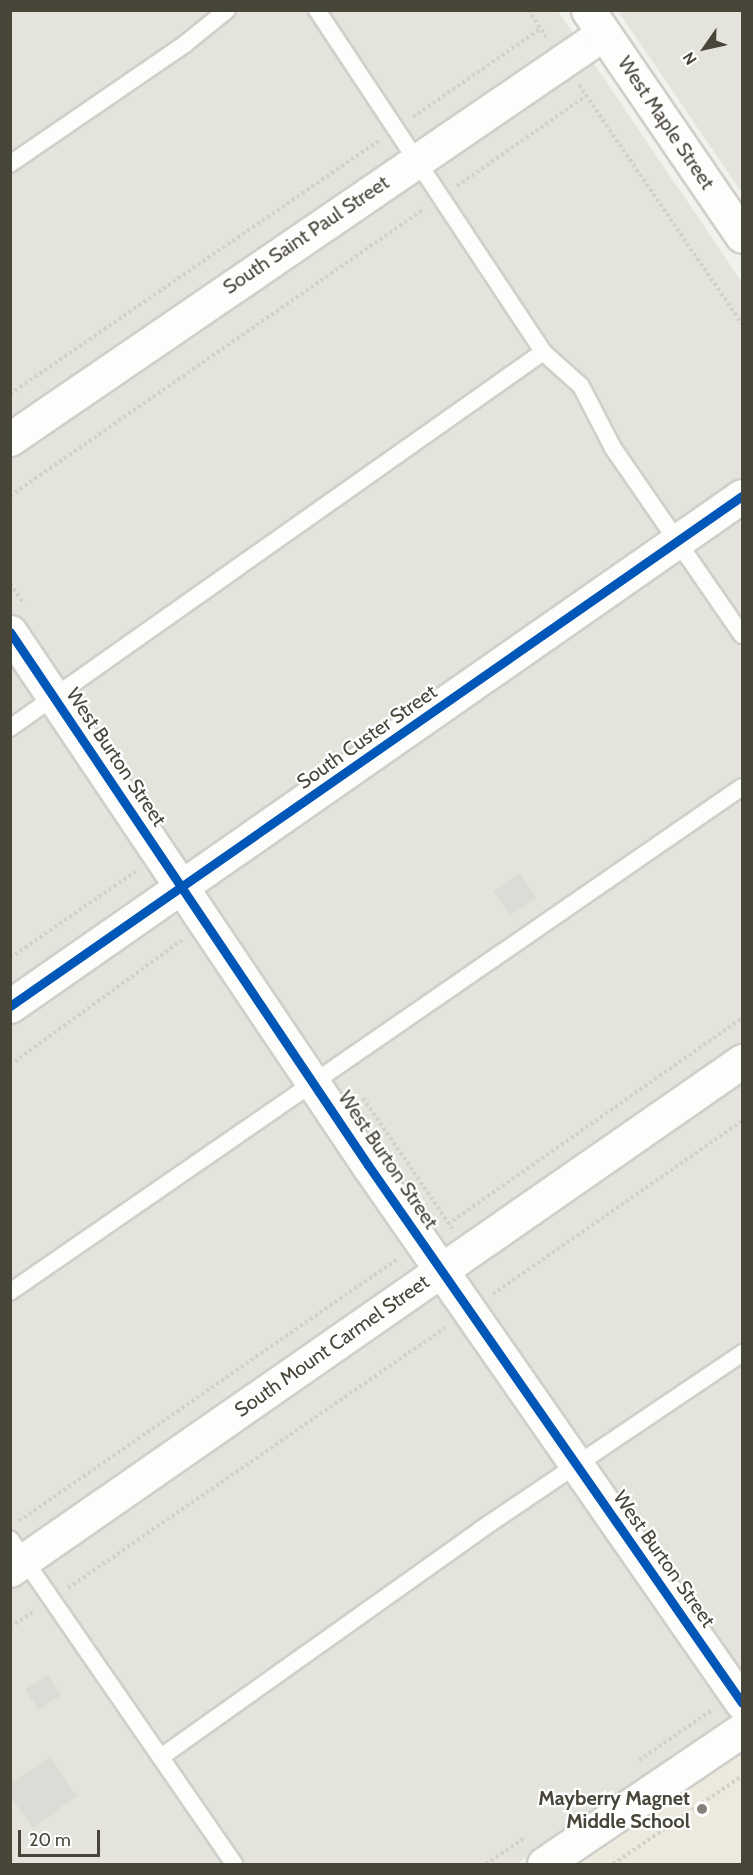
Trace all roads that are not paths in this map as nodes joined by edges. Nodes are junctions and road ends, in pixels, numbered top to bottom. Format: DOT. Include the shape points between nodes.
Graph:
graph roads {
  1 [pos="227,10"];
  2 [pos="317,10"];
  3 [pos="596,22"];
  4 [pos="416,160"];
  5 [pos="10,164"];
  6 [pos="739,224"];
  7 [pos="543,352"];
  8 [pos="10,439"];
  9 [pos="742,496"];
  10 [pos="679,541"];
  11 [pos="20,622"];
  12 [pos="742,635"];
  13 [pos="54,697"];
  14 [pos="10,728"];
  15 [pos="742,787"];
  16 [pos="181,886"];
  17 [pos="10,1006"];
  18 [pos="742,1060"];
  19 [pos="313,1083"];
  20 [pos="441,1269"];
  21 [pos="10,1292"];
  22 [pos="742,1353"];
  23 [pos="577,1465"];
  24 [pos="15,1557"];
  25 [pos="742,1703"];
  26 [pos="742,1730"];
  27 [pos="160,1757"];
  28 [pos="554,1862"];
  29 [pos="234,1864"];
  1 -- 5 [label="lane"];
  2 -- 4 [label="lane"];
  3 -- 4 [label="street, South Saint Paul Street" via="562,61"];
  3 -- 6 [label="street, West Maple Street"];
  4 -- 7 [label="lane"];
  4 -- 8 [label="street, South Saint Paul Street"];
  7 -- 10 [label="lane" via="581,386 613,448"];
  7 -- 13 [label="lane"];
  9 -- 10 [label="street, South Custer Street"];
  10 -- 12 [label="lane"];
  10 -- 16 [label="street, South Custer Street"];
  11 -- 13 [label="street, West Burton Street"];
  13 -- 14 [label="lane"];
  13 -- 16 [label="street, West Burton Street"];
  15 -- 19 [label="lane"];
  16 -- 17 [label="street, South Custer Street"];
  16 -- 19 [label="street, West Burton Street"];
  18 -- 20 [label="street, South Mount Carmel Street"];
  19 -- 20 [label="street, West Burton Street"];
  19 -- 21 [label="lane"];
  20 -- 23 [label="street, West Burton Street"];
  20 -- 24 [label="street, South Mount Carmel Street"];
  22 -- 23 [label="lane"];
  23 -- 25 [label="street, West Burton Street"];
  23 -- 27 [label="lane"];
  24 -- 27 [label="lane" via="51,1599"];
  26 -- 28 [label="street"];
  27 -- 29 [label="lane"];
}
